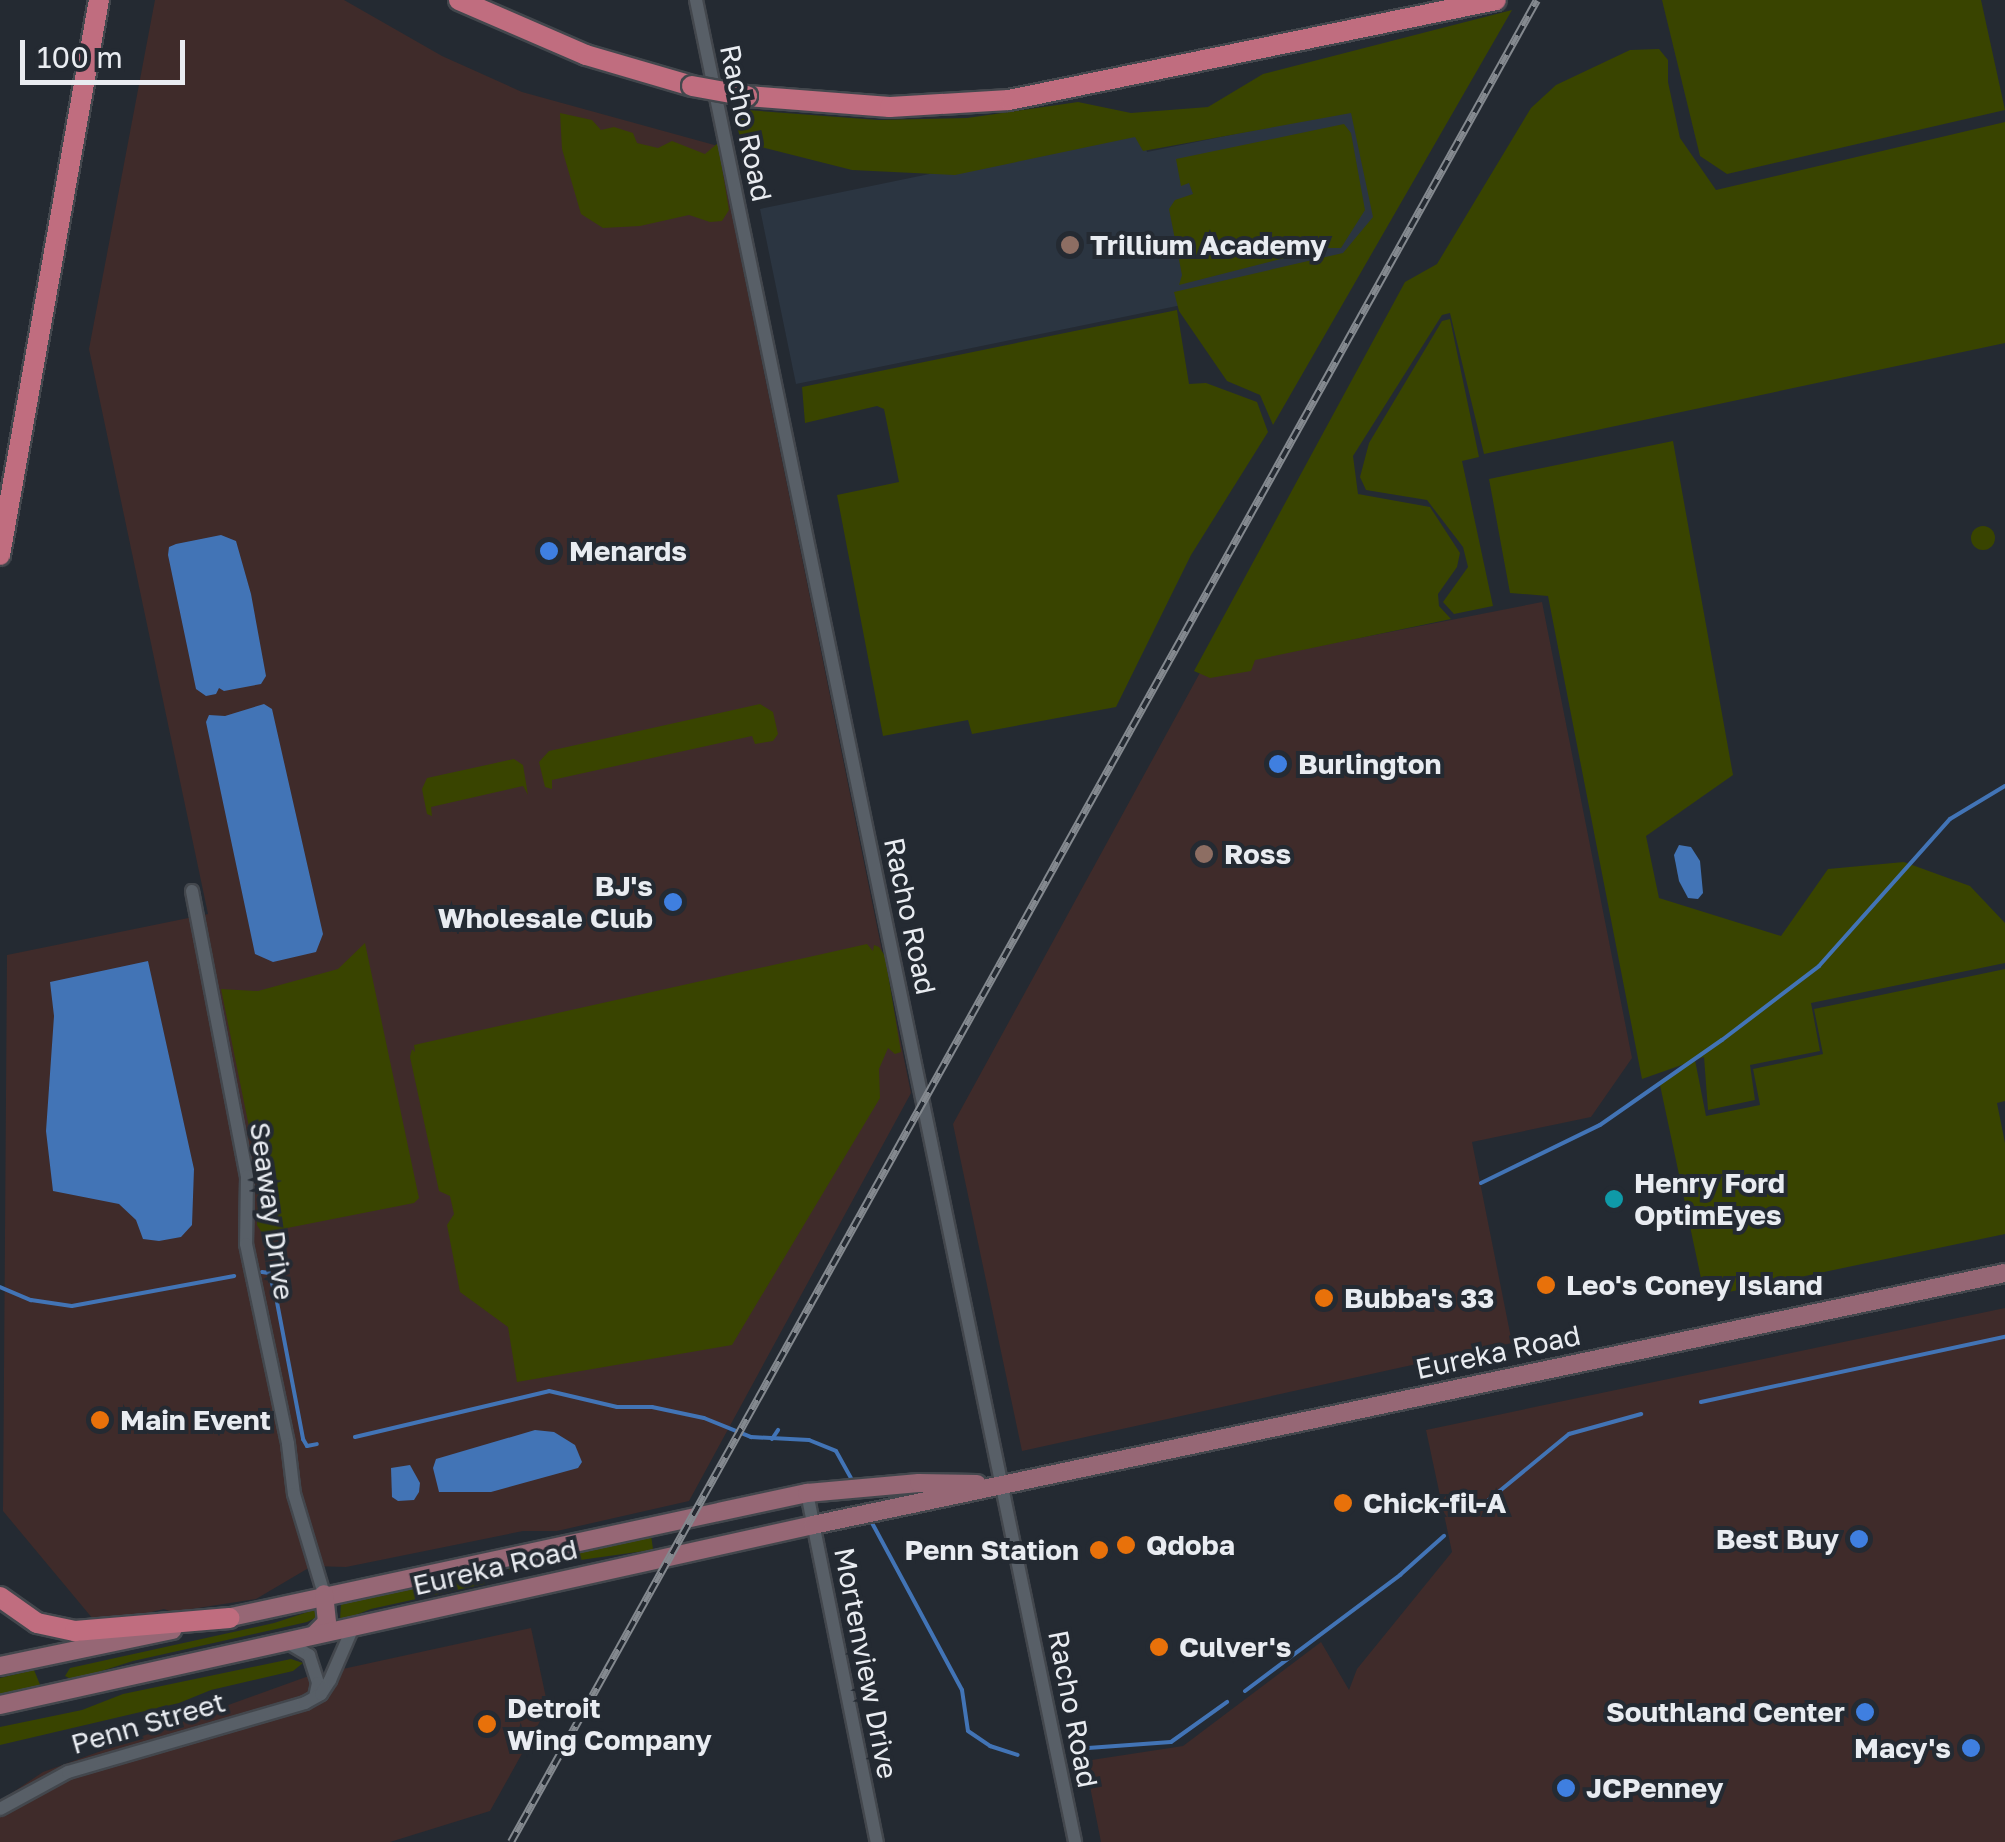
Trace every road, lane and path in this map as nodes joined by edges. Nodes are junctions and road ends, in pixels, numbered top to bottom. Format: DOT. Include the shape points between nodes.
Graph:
graph roads {
  1 [pos="99,0"];
  2 [pos="458,0"];
  3 [pos="696,0"];
  4 [pos="1487,2"];
  5 [pos="0,555"];
  6 [pos="192,891"];
  7 [pos="2005,1273"];
  8 [pos="1002,1484"];
  9 [pos="807,1493"];
  10 [pos="813,1525"];
  11 [pos="482,1561"];
  12 [pos="324,1594"];
  13 [pos="0,1596"];
  14 [pos="488,1598"];
  15 [pos="229,1618"];
  16 [pos="353,1627"];
  17 [pos="314,1636"];
  18 [pos="288,1642"];
  19 [pos="61,1654"];
  20 [pos="0,1666"];
  21 [pos="60,1692"];
  22 [pos="315,1697"];
  23 [pos="0,1705"];
  24 [pos="0,1809"];
  25 [pos="877,1842"];
  26 [pos="1074,1842"];
  1 -- 5 [label="highway"];
  2 -- 4 [label="highway, bridge" via="586,55 692,86 890,107 1008,100"];
  3 -- 8 [label="street, Racho Road"];
  6 -- 12 [label="street, Seaway Drive" via="247,1176 246,1244 294,1494"];
  7 -- 8 [label="main road, Eureka Road"];
  8 -- 9 [label="main road, Eureka Road"];
  8 -- 10 [label="main road, Eureka Road"];
  8 -- 26 [label="street, Racho Road"];
  9 -- 10 [label="street, Mortenview Drive"];
  9 -- 11 [label="main road, Eureka Road"];
  10 -- 14 [label="main road, Eureka Road"];
  10 -- 25 [label="street, Mortenview Drive"];
  11 -- 12 [label="main road, Eureka Road"];
  11 -- 14 [label="main road" via="497,1579"];
  12 -- 15 [label="main road, Eureka Road"];
  12 -- 17 [label="main road" via="326,1622"];
  13 -- 15 [label="highway" via="37,1623 75,1632"];
  14 -- 16 [label="main road, Eureka Road"];
  15 -- 19 [label="main road, Eureka Road"];
  16 -- 17 [label="main road, Eureka Road"];
  16 -- 22 [label="street" via="330,1680"];
  17 -- 18 [label="main road, Eureka Road"];
  18 -- 21 [label="main road, Eureka Road"];
  18 -- 22 [label="street" via="308,1655 318,1682"];
  19 -- 20 [label="main road, Eureka Road"];
  19 -- 21 [label="main road" via="48,1670"];
  21 -- 23 [label="main road, Eureka Road"];
  22 -- 24 [label="street, Penn Street" via="68,1772"];
}
